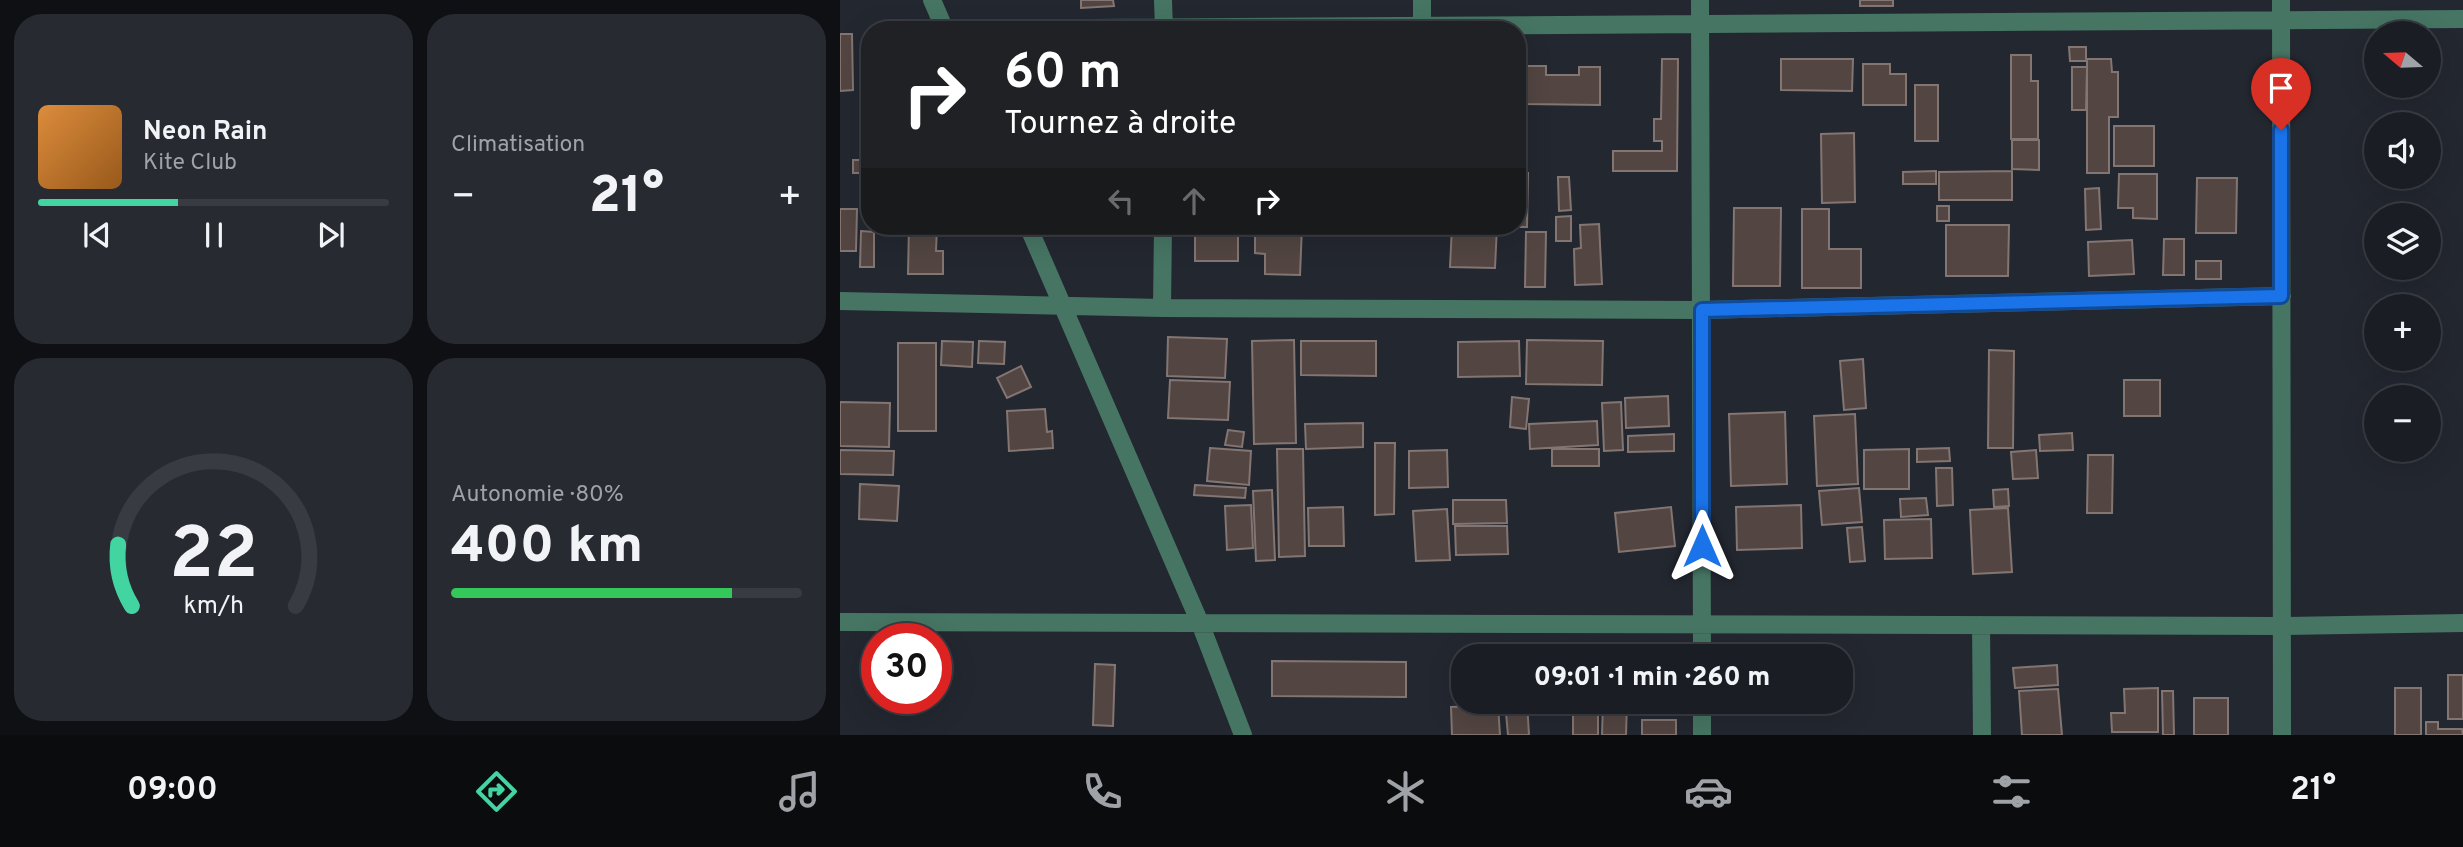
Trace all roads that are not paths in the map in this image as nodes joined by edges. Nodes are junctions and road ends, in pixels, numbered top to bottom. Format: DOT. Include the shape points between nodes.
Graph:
graph roads {
  1 [pos="932,0"];
  2 [pos="1163,0"];
  3 [pos="1422,0"];
  4 [pos="1700,0"];
  5 [pos="2281,0"];
  6 [pos="2463,19"];
  7 [pos="2281,20"];
  8 [pos="941,21"];
  9 [pos="1164,21"];
  10 [pos="1422,21"];
  11 [pos="1700,24"];
  12 [pos="1526,25"];
  13 [pos="1032,235"];
  14 [pos="1163,235"];
  15 [pos="2281,296"];
  16 [pos="840,301"];
  17 [pos="1062,307"];
  18 [pos="1162,308"];
  19 [pos="1702,310"];
  20 [pos="840,622"];
  21 [pos="1200,623"];
  22 [pos="2463,623"];
  23 [pos="1702,624"];
  24 [pos="1981,625"];
  25 [pos="2282,626"];
  26 [pos="1702,644"];
  27 [pos="1702,714"];
  28 [pos="1243,735"];
  29 [pos="1702,735"];
  30 [pos="1982,735"];
  31 [pos="2282,735"];
  1 -- 8 [label="street"];
  2 -- 9 [label="street"];
  3 -- 10 [label="street"];
  4 -- 11 [label="street"];
  5 -- 7 [label="street"];
  6 -- 7 [label="street"];
  7 -- 11 [label="street"];
  7 -- 15 [label="street"];
  11 -- 12 [label="street"];
  11 -- 19 [label="street"];
  13 -- 17 [label="street"];
  14 -- 18 [label="street"];
  15 -- 19 [label="street"];
  15 -- 25 [label="street"];
  16 -- 17 [label="street"];
  17 -- 18 [label="street"];
  17 -- 21 [label="street"];
  18 -- 19 [label="street"];
  19 -- 23 [label="street"];
  20 -- 21 [label="street"];
  21 -- 23 [label="street"];
  21 -- 28 [label="street"];
  22 -- 25 [label="street"];
  23 -- 24 [label="street"];
  23 -- 26 [label="street"];
  24 -- 25 [label="street"];
  24 -- 30 [label="street"];
  25 -- 31 [label="street"];
  27 -- 29 [label="street"];
}
